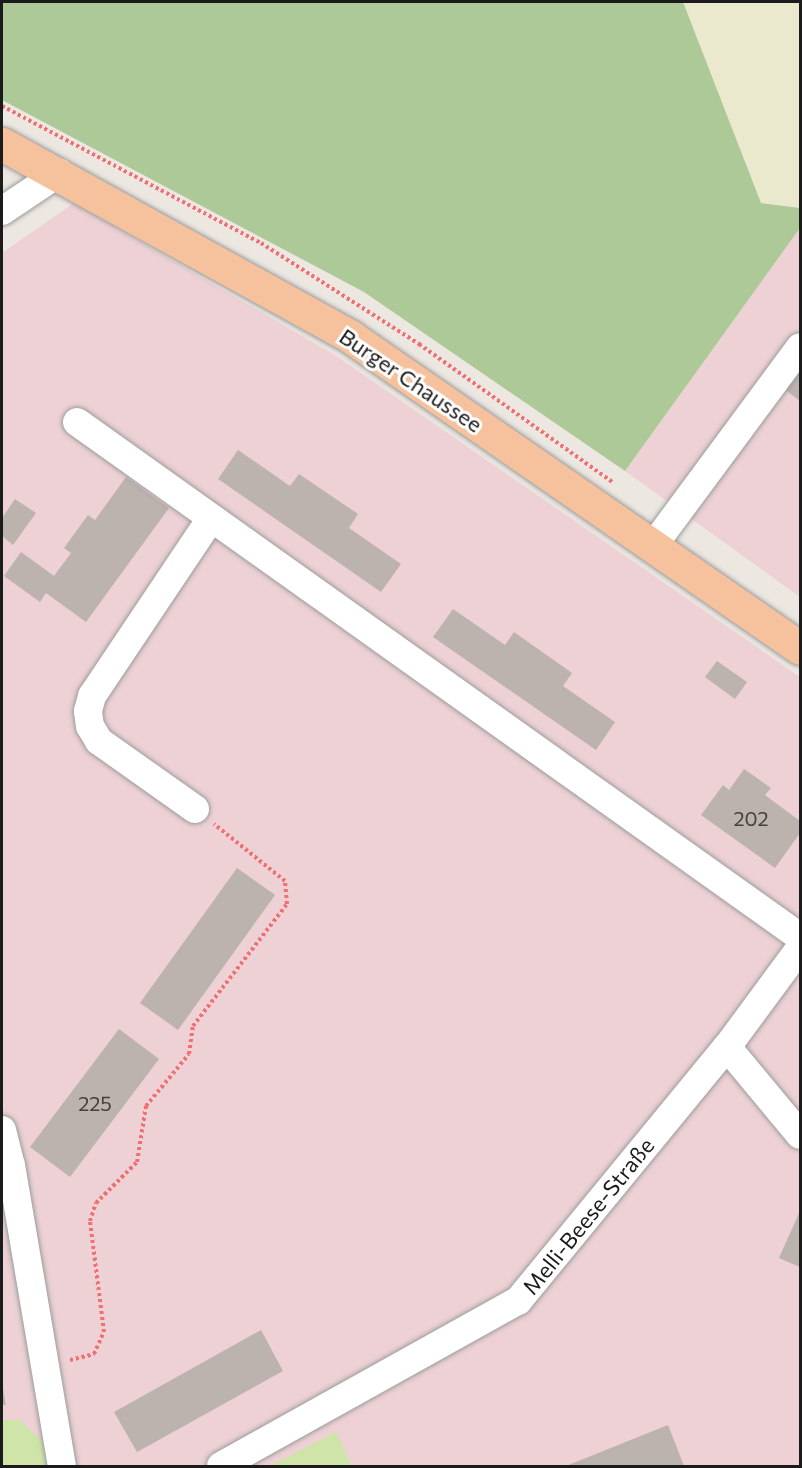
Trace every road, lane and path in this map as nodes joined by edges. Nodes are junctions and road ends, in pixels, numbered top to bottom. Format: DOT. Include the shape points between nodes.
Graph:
graph roads {
  1 [pos="2,144"];
  2 [pos="59,173"];
  3 [pos="2,211"];
  4 [pos="801,347"];
  5 [pos="77,422"];
  6 [pos="212,518"];
  7 [pos="652,546"];
  8 [pos="801,648"];
  9 [pos="195,809"];
  10 [pos="801,938"];
  11 [pos="801,948"];
  12 [pos="727,1047"];
  13 [pos="3,1128"];
  14 [pos="801,1135"];
  15 [pos="44,1365"];
  16 [pos="62,1467"];
  17 [pos="221,1467"];
  1 -- 2 [label="main road, Burger Chaussee"];
  2 -- 3 [label="street"];
  2 -- 7 [label="main road, Burger Chaussee" via="351,337"];
  4 -- 7 [label="street"];
  5 -- 6 [label="street"];
  6 -- 9 [label="street" via="92,696 88,711 90,726 99,741"];
  6 -- 10 [label="street"];
  7 -- 8 [label="main road, Burger Chaussee"];
  9 -- 15 [label="path" via="285,881 287,904 193,1026 189,1054 146,1106 138,1162 96,1203 90,1221 104,1332 94,1354"];
  11 -- 12 [label="street, Melli-Beese-Straße"];
  12 -- 14 [label="street"];
  12 -- 17 [label="street, Melli-Beese-Straße" via="518,1301"];
  13 -- 15 [label="street"];
  15 -- 16 [label="street"];
}
